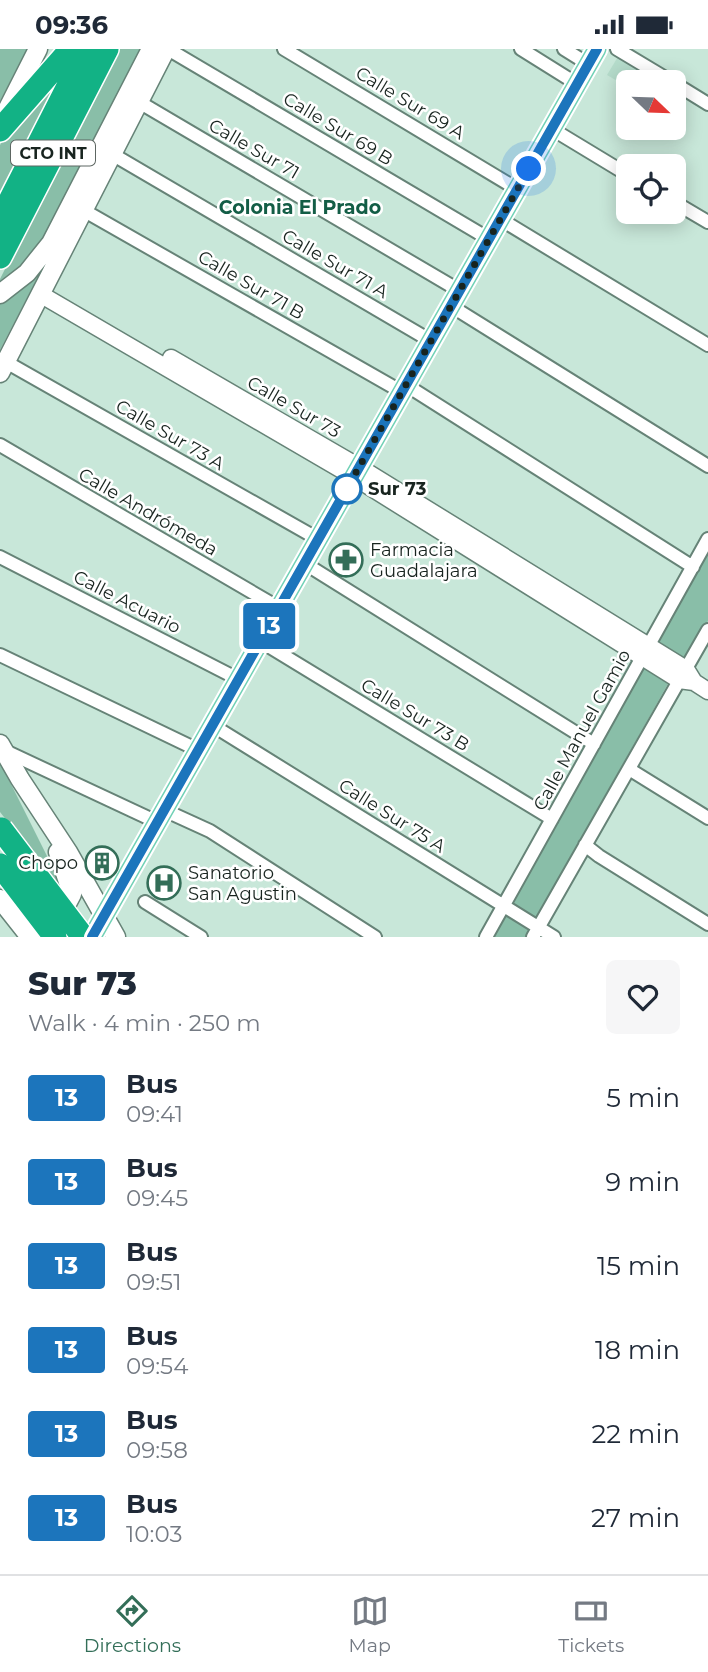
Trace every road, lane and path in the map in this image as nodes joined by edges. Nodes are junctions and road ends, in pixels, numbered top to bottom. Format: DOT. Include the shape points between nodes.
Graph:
graph roads {
  1 [pos="38,49"];
  2 [pos="71,49"];
  3 [pos="87,49"];
  4 [pos="107,49"];
  5 [pos="151,49"];
  6 [pos="167,49"];
  7 [pos="284,49"];
  8 [pos="521,49"];
  9 [pos="564,49"];
  10 [pos="617,49"];
  11 [pos="592,56"];
  12 [pos="652,70"];
  13 [pos="577,84"];
  14 [pos="686,91"];
  15 [pos="139,102"];
  16 [pos="708,104"];
  17 [pos="0,124"];
  18 [pos="552,129"];
  19 [pos="0,130"];
  20 [pos="112,154"];
  21 [pos="616,168"];
  22 [pos="517,189"];
  23 [pos="686,209"];
  24 [pos="83,210"];
  25 [pos="0,219"];
  26 [pos="500,219"];
  27 [pos="708,222"];
  28 [pos="489,239"];
  29 [pos="0,257"];
  30 [pos="43,289"];
  31 [pos="0,294"];
  32 [pos="455,298"];
  33 [pos="431,341"];
  34 [pos="708,345"];
  35 [pos="3,367"];
  36 [pos="404,388"];
  37 [pos="0,445"];
  38 [pos="708,466"];
  39 [pos="356,472"];
  40 [pos="318,539"];
  41 [pos="708,539"];
  42 [pos="0,557"];
  43 [pos="304,563"];
  44 [pos="693,567"];
  45 [pos="279,608"];
  46 [pos="708,630"];
  47 [pos="260,641"];
  48 [pos="645,652"];
  49 [pos="0,655"];
  50 [pos="239,679"];
  51 [pos="692,680"];
  52 [pos="212,725"];
  53 [pos="594,744"];
  54 [pos="1,747"];
  55 [pos="198,750"];
  56 [pos="629,769"];
  57 [pos="42,813"];
  58 [pos="161,816"];
  59 [pos="708,818"];
  60 [pos="552,819"];
  61 [pos="0,828"];
  62 [pos="585,845"];
  63 [pos="0,865"];
  64 [pos="0,899"];
  65 [pos="145,902"];
  66 [pos="503,906"];
  67 [pos="0,916"];
  68 [pos="104,916"];
  69 [pos="708,924"];
  70 [pos="536,932"];
  71 [pos="16,937"];
  72 [pos="30,937"];
  73 [pos="48,937"];
  74 [pos="55,937"];
  75 [pos="83,937"];
  76 [pos="92,937"];
  77 [pos="116,937"];
  78 [pos="201,937"];
  79 [pos="375,937"];
  80 [pos="486,937"];
  81 [pos="554,937"];
  1 -- 17 [label="main road, CTO INT"];
  2 -- 19 [label="highway"];
  3 -- 25 [label="highway, CTO INT"];
  4 -- 29 [label="highway, CTO INT"];
  5 -- 31 [label="main road" via="51,243 27,273"];
  6 -- 15 [label="main road, CTO INT"];
  6 -- 28 [label="street, Calle Sur 69 B"];
  7 -- 22 [label="street, Calle Sur 69 A"];
  8 -- 13 [label="street"];
  9 -- 11 [label="street"];
  10 -- 12 [label="street"];
  11 -- 13 [label="main road"];
  13 -- 18 [label="main road"];
  14 -- 16 [label="street"];
  15 -- 20 [label="main road, CTO INT"];
  15 -- 32 [label="street, Calle Sur 71"];
  18 -- 21 [label="street"];
  18 -- 22 [label="main road"];
  20 -- 24 [label="main road, CTO INT"];
  20 -- 33 [label="street, Calle Sur 71 A"];
  22 -- 26 [label="main road"];
  23 -- 27 [label="street"];
  24 -- 30 [label="main road, CTO INT"];
  24 -- 36 [label="street, Calle Sur 71 B"];
  26 -- 28 [label="main road"];
  26 -- 34 [label="street"];
  28 -- 32 [label="main road"];
  30 -- 35 [label="main road, CTO INT"];
  30 -- 39 [label="street, Calle Sur 73"];
  32 -- 33 [label="main road"];
  32 -- 38 [label="street"];
  33 -- 36 [label="main road"];
  35 -- 40 [label="street, Calle Sur 73 A"];
  36 -- 39 [label="main road"];
  36 -- 44 [label="street, Calle Sur 71 B"];
  37 -- 45 [label="street, Calle Andrómeda"];
  39 -- 40 [label="main road"];
  39 -- 48 [label="street, Calle Sur 73"];
  40 -- 43 [label="main road"];
  41 -- 44 [label="street, Calle Manuel Gamio"];
  42 -- 50 [label="street, Calle Acuario"];
  43 -- 45 [label="main road"];
  43 -- 53 [label="street"];
  44 -- 48 [label="street, Calle Manuel Gamio"];
  45 -- 47 [label="main road"];
  46 -- 51 [label="street"];
  47 -- 50 [label="main road"];
  47 -- 60 [label="street, Calle Sur 73 B"];
  48 -- 51 [label="street, Calle Sur 73"];
  48 -- 53 [label="street, Calle Manuel Gamio"];
  49 -- 55 [label="street"];
  50 -- 52 [label="main road"];
  51 -- 56 [label="street"];
  52 -- 55 [label="main road"];
  52 -- 66 [label="street, Calle Sur 75 A"];
  53 -- 60 [label="street, Calle Manuel Gamio"];
  54 -- 57 [label="main road"];
  54 -- 58 [label="street"];
  55 -- 58 [label="main road"];
  56 -- 59 [label="street"];
  56 -- 62 [label="street"];
  57 -- 68 [label="main road"];
  57 -- 73 [label="main road" via="72,894"];
  58 -- 68 [label="main road"];
  58 -- 79 [label="street" via="210,831"];
  60 -- 66 [label="street, Calle Manuel Gamio"];
  61 -- 75 [label="highway, bridge"];
  62 -- 69 [label="street"];
  62 -- 70 [label="street"];
  63 -- 74 [label="highway, bridge"];
  64 -- 72 [label="main road"];
  65 -- 78 [label="street"];
  66 -- 70 [label="street, Calle Sur 75 A"];
  66 -- 80 [label="street, Calle Manuel Gamio"];
  67 -- 71 [label="main road"];
  68 -- 76 [label="main road"];
  68 -- 77 [label="main road"];
  70 -- 81 [label="street, Calle Sur 75 A"];
}
